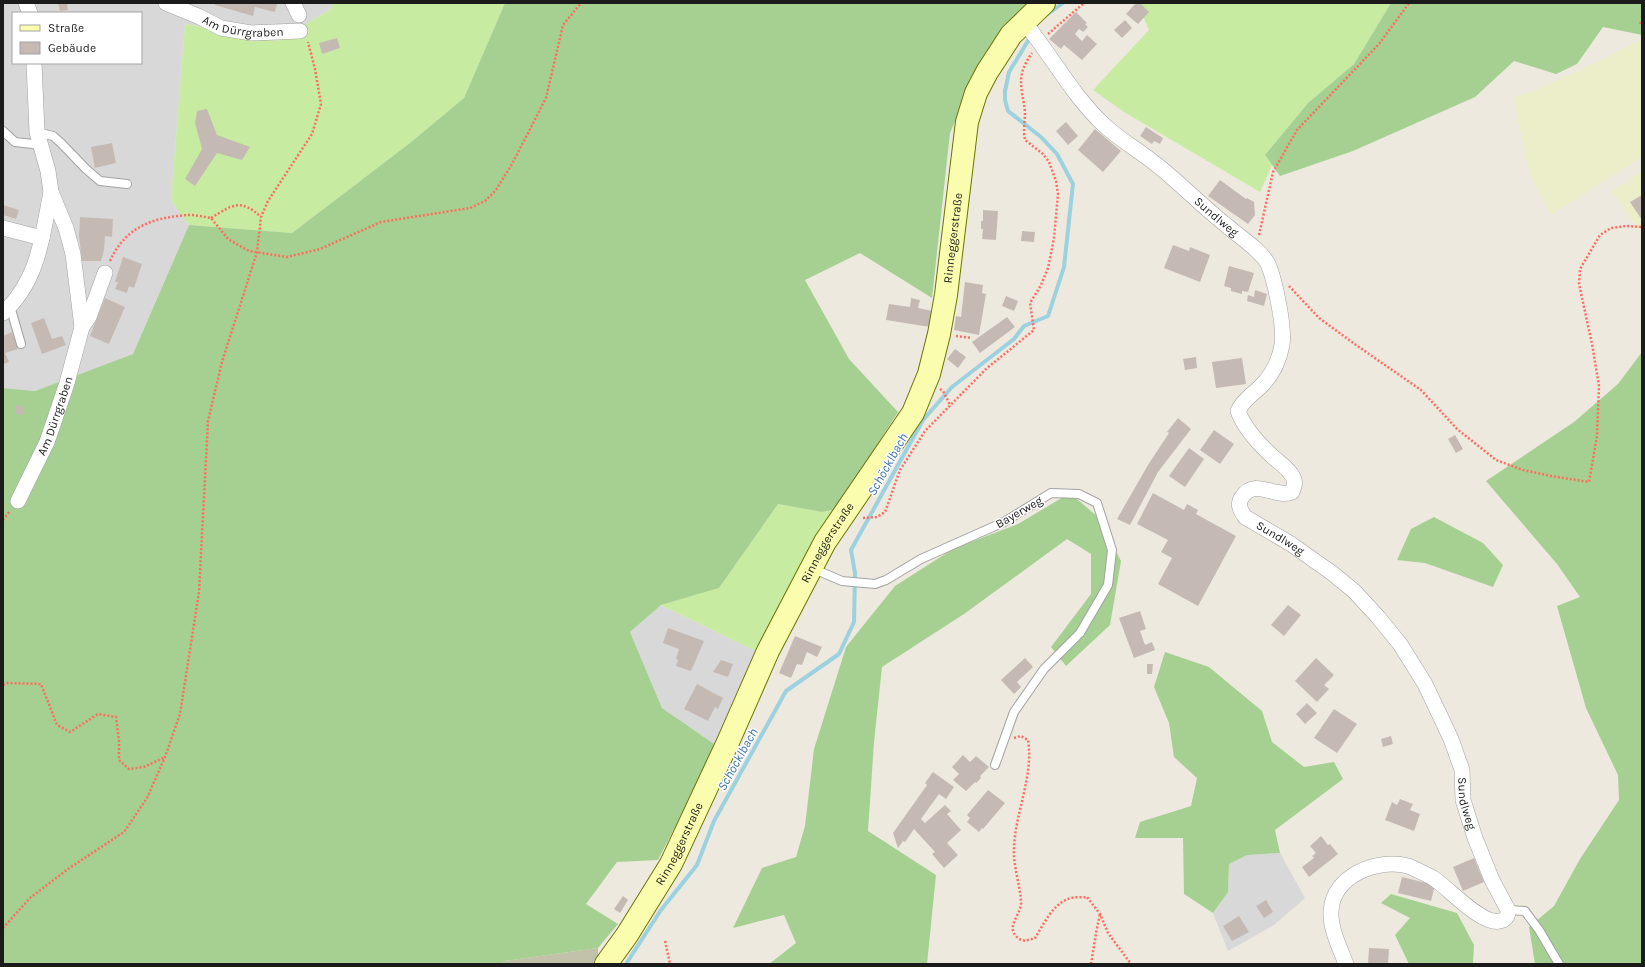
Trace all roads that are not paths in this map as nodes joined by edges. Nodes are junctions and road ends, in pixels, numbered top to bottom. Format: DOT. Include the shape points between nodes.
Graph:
graph roads {
  1 [pos="166,3"];
  2 [pos="1044,3"];
  3 [pos="1024,22"];
  4 [pos="303,33"];
  5 [pos="34,64"];
  6 [pos="3,131"];
  7 [pos="37,132"];
  8 [pos="41,147"];
  9 [pos="127,184"];
  10 [pos="51,192"];
  11 [pos="3,228"];
  12 [pos="42,238"];
  13 [pos="105,273"];
  14 [pos="6,309"];
  15 [pos="82,327"];
  16 [pos="21,344"];
  17 [pos="18,501"];
  18 [pos="821,572"];
  19 [pos="996,762"];
  20 [pos="1508,910"];
  21 [pos="606,964"];
  22 [pos="1346,964"];
  23 [pos="1559,964"];
  1 -- 4 [label="street, Am Dürrgraben" via="221,28 251,33"];
  2 -- 3 [label="main road, Rinneggerstraße"];
  3 -- 20 [label="street, Sundlweg" via="1072,89 1105,126 1189,192 1268,264 1278,300 1282,342 1278,364 1262,386 1242,402 1238,411 1241,421 1266,450 1289,471 1295,485 1292,492 1285,494 1258,487 1250,489 1239,503 1241,511 1245,517 1291,544 1350,588 1400,644 1425,684 1452,739 1462,770 1464,800 1475,838 1492,880"];
  3 -- 21 [label="main road, Rinneggerstraße" via="1011,35 987,72 976,93 967,122 939,334 929,374 913,413 825,542 768,651 671,864"];
  5 -- 7 [label="street, Am Dürrgraben"];
  6 -- 8 [label="lane" via="15,142"];
  7 -- 8 [label="street, Am Dürrgraben"];
  7 -- 9 [label="lane" via="53,136 62,142 100,181"];
  8 -- 10 [label="street, Am Dürrgraben"];
  10 -- 12 [label="street, Am Dürrgraben"];
  10 -- 15 [label="street, Am Dürrgraben" via="77,254"];
  11 -- 12 [label="street"];
  12 -- 14 [label="street, Am Dürrgraben" via="28,283"];
  13 -- 15 [label="street, Am Dürrgraben" via="89,317"];
  14 -- 16 [label="lane"];
  15 -- 17 [label="street, Am Dürrgraben" via="47,442"];
  18 -- 19 [label="lane, Bayerweg" via="850,582 875,584 921,559 1004,522 1051,494 1079,494 1097,503 1112,550 1108,585 1080,633 1044,669 1014,712"];
  20 -- 22 [label="street" via="1506,918 1494,921 1476,913 1433,878 1408,866 1385,864 1368,867 1346,880 1334,898 1331,911 1332,924"];
  20 -- 23 [label="lane" via="1524,911 1539,930"];
}
